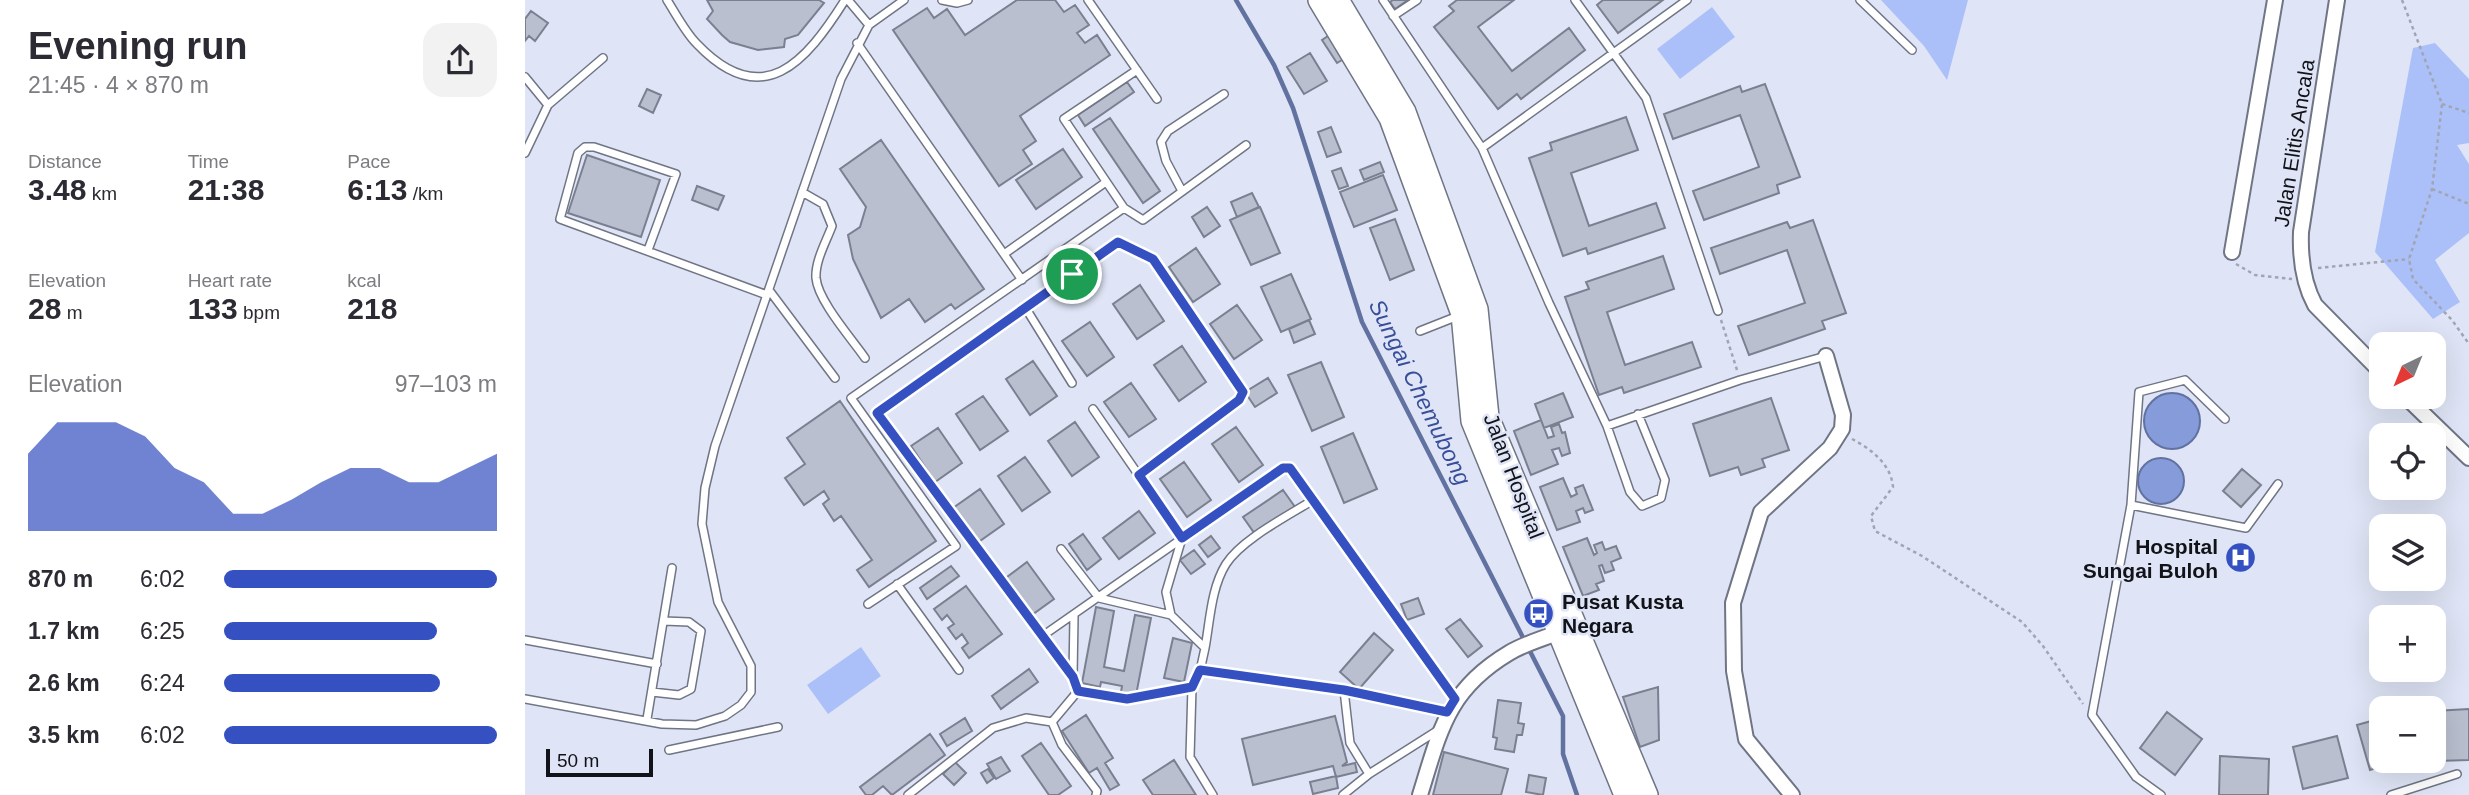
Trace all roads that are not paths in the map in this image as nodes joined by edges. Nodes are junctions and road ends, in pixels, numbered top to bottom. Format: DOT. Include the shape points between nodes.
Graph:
graph roads {
  1 [pos="667,0"];
  2 [pos="846,0"];
  3 [pos="904,0"];
  4 [pos="942,0"];
  5 [pos="968,0"];
  6 [pos="1089,0"];
  7 [pos="1319,0"];
  8 [pos="1338,0"];
  9 [pos="1383,0"];
  10 [pos="1417,0"];
  11 [pos="1575,0"];
  12 [pos="1687,0"];
  13 [pos="1860,0"];
  14 [pos="2275,0"];
  15 [pos="2337,0"];
  16 [pos="1394,16"];
  17 [pos="869,26"];
  18 [pos="857,43"];
  19 [pos="1912,50"];
  20 [pos="1614,54"];
  21 [pos="603,58"];
  22 [pos="1137,70"];
  23 [pos="525,77"];
  24 [pos="1224,94"];
  25 [pos="1157,99"];
  26 [pos="548,105"];
  27 [pos="1246,145"];
  28 [pos="1482,148"];
  29 [pos="525,153"];
  30 [pos="1106,182"];
  31 [pos="1182,191"];
  32 [pos="802,192"];
  33 [pos="1124,208"];
  34 [pos="648,250"];
  35 [pos="2232,251"];
  36 [pos="1004,254"];
  37 [pos="1022,280"];
  38 [pos="768,292"];
  39 [pos="1025,307"];
  40 [pos="1718,311"];
  41 [pos="1470,312"];
  42 [pos="1420,331"];
  43 [pos="1826,356"];
  44 [pos="865,358"];
  45 [pos="2369,360"];
  46 [pos="835,378"];
  47 [pos="1072,383"];
  48 [pos="1093,409"];
  49 [pos="2419,410"];
  50 [pos="1638,414"];
  51 [pos="2225,419"];
  52 [pos="1607,426"];
  53 [pos="2469,458"];
  54 [pos="1139,475"];
  55 [pos="2278,484"];
  56 [pos="1313,500"];
  57 [pos="2131,505"];
  58 [pos="1182,538"];
  59 [pos="1061,549"];
  60 [pos="672,568"];
  61 [pos="897,584"];
  62 [pos="1098,598"];
  63 [pos="868,604"];
  64 [pos="1171,615"];
  65 [pos="1074,616"];
  66 [pos="664,621"];
  67 [pos="1559,631"];
  68 [pos="1041,637"];
  69 [pos="525,640"];
  70 [pos="1205,648"];
  71 [pos="657,664"];
  72 [pos="959,670"];
  73 [pos="1200,670"];
  74 [pos="1073,677"];
  75 [pos="1192,687"];
  76 [pos="1344,690"];
  77 [pos="1078,691"];
  78 [pos="653,692"];
  79 [pos="525,699"];
  80 [pos="1451,705"];
  81 [pos="647,719"];
  82 [pos="1052,722"];
  83 [pos="778,727"];
  84 [pos="1440,729"];
  85 [pos="669,750"];
  86 [pos="1369,774"];
  87 [pos="2457,774"];
  88 [pos="908,795"];
  89 [pos="1096,795"];
  90 [pos="1213,795"];
  91 [pos="1343,795"];
  92 [pos="1420,795"];
  93 [pos="1625,795"];
  94 [pos="1647,795"];
  95 [pos="1792,795"];
  96 [pos="2161,795"];
  97 [pos="2391,795"];
  1 -- 2 [label="lane" via="696,44 722,65 742,77 764,78 797,63"];
  2 -- 17 [label="lane"];
  3 -- 17 [label="lane"];
  4 -- 5 [label="lane"];
  6 -- 22 [label="lane"];
  7 -- 41 [label="main road, Jalan Hospital" via="1390,118"];
  8 -- 41 [label="main road, Jalan Hospital" via="1405,111"];
  9 -- 16 [label="lane"];
  10 -- 16 [label="lane"];
  11 -- 20 [label="lane"];
  12 -- 20 [label="lane"];
  13 -- 19 [label="lane"];
  14 -- 35 [label="street"];
  15 -- 45 [label="street, Jalan Elitis Ancala" via="2301,232 2302,268 2308,292 2324,317"];
  16 -- 28 [label="lane"];
  17 -- 18 [label="lane"];
  18 -- 32 [label="lane"];
  18 -- 36 [label="lane"];
  20 -- 28 [label="lane"];
  20 -- 40 [label="lane" via="1646,98"];
  21 -- 26 [label="lane"];
  22 -- 25 [label="lane"];
  22 -- 30 [label="lane" via="1064,119"];
  23 -- 26 [label="lane"];
  24 -- 31 [label="lane" via="1168,131 1161,142"];
  26 -- 29 [label="lane"];
  27 -- 31 [label="lane"];
  28 -- 52 [label="lane"];
  30 -- 33 [label="lane"];
  30 -- 36 [label="lane"];
  31 -- 33 [label="lane" via="1143,220"];
  32 -- 38 [label="lane"];
  32 -- 44 [label="lane" via="823,204 832,226 817,264 816,280"];
  33 -- 37 [label="lane"];
  34 -- 34 [label="lane" via="560,219 578,153 585,147 676,174"];
  34 -- 38 [label="lane"];
  36 -- 37 [label="lane"];
  37 -- 61 [label="lane" via="851,398 955,546"];
  38 -- 46 [label="lane"];
  38 -- 81 [label="lane" via="715,446 702,524 718,601 751,666 751,692 725,716 696,725"];
  39 -- 47 [label="lane"];
  39 -- 54 [label="lane" via="1118,242 1153,259 1243,392 1239,400"];
  39 -- 68 [label="lane" via="877,413"];
  41 -- 42 [label="lane"];
  41 -- 67 [label="main road, Jalan Hospital" via="1488,417"];
  43 -- 50 [label="lane"];
  43 -- 95 [label="street" via="1843,415 1842,429 1830,448 1761,512 1733,603 1734,671 1746,739"];
  48 -- 54 [label="lane"];
  49 -- 53 [label="street"];
  50 -- 52 [label="lane"];
  50 -- 52 [label="lane" via="1665,480 1661,498 1642,506 1629,492"];
  51 -- 57 [label="lane" via="2185,380 2139,392"];
  54 -- 58 [label="lane"];
  55 -- 57 [label="lane" via="2246,528"];
  56 -- 58 [label="lane" via="1290,468 1283,468"];
  56 -- 70 [label="lane" via="1239,549 1227,563 1217,583"];
  56 -- 80 [label="lane"];
  57 -- 96 [label="lane" via="2092,715 2136,776"];
  58 -- 62 [label="lane"];
  58 -- 64 [label="lane" via="1166,592"];
  59 -- 62 [label="lane"];
  60 -- 66 [label="lane"];
  61 -- 63 [label="lane"];
  61 -- 72 [label="lane"];
  62 -- 64 [label="lane"];
  62 -- 65 [label="lane"];
  64 -- 70 [label="lane"];
  65 -- 68 [label="lane"];
  65 -- 74 [label="lane"];
  66 -- 71 [label="lane"];
  66 -- 78 [label="lane" via="689,622 701,631 691,688 679,695"];
  67 -- 80 [label="street" via="1509,652"];
  67 -- 93 [label="main road, Jalan Hospital"];
  67 -- 94 [label="main road, Jalan Hospital"];
  68 -- 74 [label="lane"];
  69 -- 71 [label="lane"];
  70 -- 73 [label="lane"];
  71 -- 78 [label="lane"];
  73 -- 75 [label="lane"];
  73 -- 76 [label="lane"];
  74 -- 77 [label="lane"];
  75 -- 77 [label="lane" via="1127,699"];
  75 -- 90 [label="lane" via="1189,757"];
  76 -- 80 [label="lane"];
  76 -- 86 [label="lane" via="1350,743"];
  77 -- 82 [label="lane"];
  78 -- 81 [label="lane"];
  79 -- 81 [label="lane"];
  80 -- 84 [label="street"];
  82 -- 88 [label="lane" via="1025,718 993,728"];
  82 -- 89 [label="lane"];
  83 -- 85 [label="lane"];
  84 -- 86 [label="lane"];
  84 -- 92 [label="street"];
  86 -- 91 [label="lane"];
  87 -- 97 [label="lane"];
}
